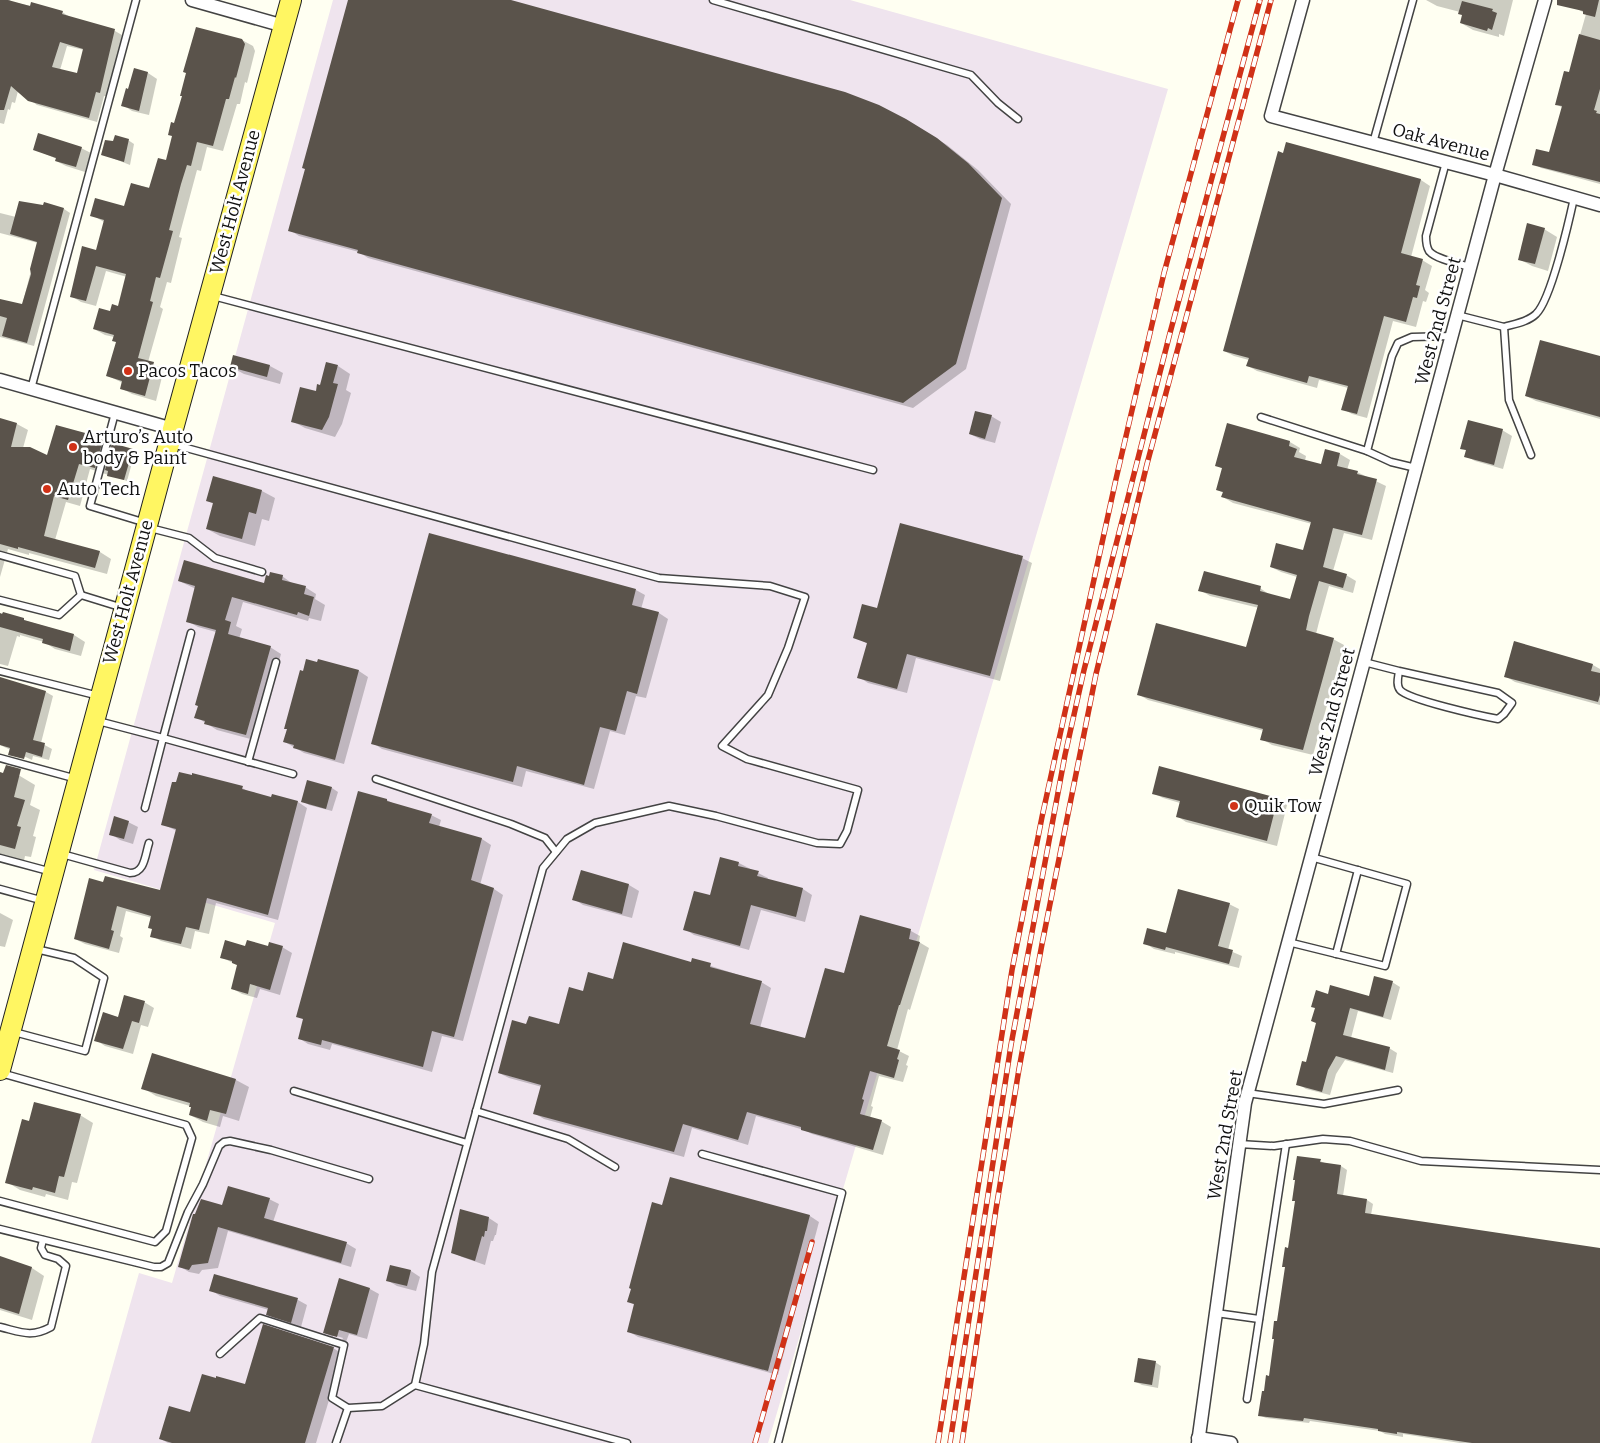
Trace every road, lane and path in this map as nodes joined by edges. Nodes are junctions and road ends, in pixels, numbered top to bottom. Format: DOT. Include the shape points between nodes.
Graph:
graph roads {
  1 [pos="136,0"];
  2 [pos="192,0"];
  3 [pos="291,0"];
  4 [pos="713,0"];
  5 [pos="1303,0"];
  6 [pos="1413,0"];
  7 [pos="1545,0"];
  8 [pos="284,26"];
  9 [pos="1018,119"];
  10 [pos="1373,142"];
  11 [pos="1446,162"];
  12 [pos="1495,175"];
  13 [pos="1574,198"];
  14 [pos="1600,205"];
  15 [pos="1470,267"];
  16 [pos="209,295"];
  17 [pos="1457,315"];
  18 [pos="1504,327"];
  19 [pos="1452,336"];
  20 [pos="0,380"];
  21 [pos="31,389"];
  22 [pos="115,412"];
  23 [pos="1260,417"];
  24 [pos="171,436"];
  25 [pos="1367,451"];
  26 [pos="1531,455"];
  27 [pos="1416,468"];
  28 [pos="873,470"];
  29 [pos="147,525"];
  30 [pos="0,555"];
  31 [pos="262,572"];
  32 [pos="81,595"];
  33 [pos="0,600"];
  34 [pos="124,609"];
  35 [pos="191,633"];
  36 [pos="276,662"];
  37 [pos="1364,662"];
  38 [pos="0,671"];
  39 [pos="1398,672"];
  40 [pos="100,697"];
  41 [pos="94,720"];
  42 [pos="163,738"];
  43 [pos="0,758"];
  44 [pos="248,762"];
  45 [pos="293,774"];
  46 [pos="78,779"];
  47 [pos="376,780"];
  48 [pos="145,808"];
  49 [pos="149,843"];
  50 [pos="58,852"];
  51 [pos="556,852"];
  52 [pos="1311,857"];
  53 [pos="0,858"];
  54 [pos="1358,870"];
  55 [pos="53,872"];
  56 [pos="0,889"];
  57 [pos="45,901"];
  58 [pos="1288,942"];
  59 [pos="32,948"];
  60 [pos="1336,954"];
  61 [pos="11,1031"];
  62 [pos="0,1071"];
  63 [pos="1398,1090"];
  64 [pos="294,1091"];
  65 [pos="1247,1093"];
  66 [pos="476,1111"];
  67 [pos="468,1143"];
  68 [pos="1239,1144"];
  69 [pos="1286,1144"];
  70 [pos="702,1154"];
  71 [pos="615,1167"];
  72 [pos="1600,1170"];
  73 [pos="369,1179"];
  74 [pos="0,1201"];
  75 [pos="0,1230"];
  76 [pos="43,1240"];
  77 [pos="1216,1313"];
  78 [pos="1259,1318"];
  79 [pos="0,1327"];
  80 [pos="220,1354"];
  81 [pos="415,1385"];
  82 [pos="1247,1399"];
  83 [pos="348,1408"];
  84 [pos="1198,1441"];
  85 [pos="336,1443"];
  86 [pos="627,1443"];
  87 [pos="778,1443"];
  88 [pos="1231,1443"];
  1 -- 21 [label="lane"];
  2 -- 8 [label="street"];
  3 -- 8 [label="main road, West Holt Avenue"];
  4 -- 9 [label="lane" via="970,75"];
  5 -- 10 [label="street, Oak Avenue" via="1272,116"];
  6 -- 10 [label="lane"];
  7 -- 12 [label="street, West 2nd Street"];
  8 -- 16 [label="main road, West Holt Avenue"];
  10 -- 11 [label="street, Oak Avenue"];
  11 -- 12 [label="street, Oak Avenue"];
  11 -- 15 [label="lane" via="1426,246 1436,256"];
  12 -- 13 [label="street, Oak Avenue"];
  12 -- 15 [label="street, West 2nd Street"];
  13 -- 14 [label="street, Oak Avenue"];
  13 -- 18 [label="lane" via="1554,274 1541,308 1534,316"];
  15 -- 17 [label="street, West 2nd Street"];
  16 -- 24 [label="main road, West Holt Avenue"];
  16 -- 28 [label="lane"];
  17 -- 18 [label="lane"];
  17 -- 19 [label="street, West 2nd Street"];
  18 -- 26 [label="lane" via="1509,400"];
  19 -- 25 [label="lane" via="1412,337 1398,343"];
  19 -- 27 [label="street, West 2nd Street"];
  20 -- 21 [label="street"];
  21 -- 22 [label="street"];
  22 -- 24 [label="street"];
  22 -- 29 [label="lane" via="90,506"];
  23 -- 25 [label="lane"];
  24 -- 29 [label="main road, West Holt Avenue"];
  24 -- 51 [label="lane" via="659,578 770,586 805,597 768,695 722,746 747,759 858,790 840,844 817,843 669,806 595,823 567,839"];
  25 -- 27 [label="lane" via="1391,462"];
  27 -- 37 [label="street, West 2nd Street"];
  29 -- 31 [label="lane" via="189,538 216,558"];
  29 -- 34 [label="main road, West Holt Avenue"];
  30 -- 32 [label="lane" via="75,576"];
  32 -- 33 [label="lane" via="59,614"];
  32 -- 34 [label="lane"];
  34 -- 40 [label="main road, West Holt Avenue"];
  35 -- 42 [label="lane"];
  36 -- 44 [label="lane"];
  37 -- 39 [label="lane"];
  37 -- 52 [label="street, West 2nd Street"];
  38 -- 40 [label="lane"];
  39 -- 39 [label="lane" via="1397,685 1401,692 1469,714 1498,719 1512,703 1498,693"];
  40 -- 41 [label="main road, West Holt Avenue"];
  41 -- 42 [label="lane"];
  41 -- 46 [label="main road, West Holt Avenue"];
  42 -- 44 [label="lane"];
  42 -- 48 [label="lane"];
  43 -- 46 [label="lane"];
  44 -- 45 [label="lane"];
  46 -- 50 [label="main road, West Holt Avenue"];
  47 -- 51 [label="lane" via="511,824 545,838"];
  49 -- 50 [label="lane" via="141,870 136,873"];
  50 -- 55 [label="main road, West Holt Avenue"];
  51 -- 66 [label="lane" via="543,868"];
  52 -- 54 [label="lane"];
  52 -- 58 [label="street, West 2nd Street"];
  53 -- 55 [label="lane"];
  54 -- 60 [label="lane"];
  54 -- 60 [label="lane" via="1406,884 1385,966"];
  55 -- 57 [label="main road, West Holt Avenue"];
  56 -- 57 [label="lane"];
  57 -- 59 [label="main road, West Holt Avenue"];
  58 -- 60 [label="lane"];
  58 -- 65 [label="street, West 2nd Street"];
  59 -- 61 [label="main road, West Holt Avenue"];
  59 -- 61 [label="lane" via="74,958 104,978 85,1052"];
  61 -- 62 [label="main road, West Holt Avenue"];
  62 -- 74 [label="lane" via="186,1125 192,1138 166,1231 155,1242"];
  63 -- 65 [label="lane" via="1324,1104"];
  64 -- 67 [label="lane"];
  65 -- 68 [label="street, West 2nd Street"];
  66 -- 67 [label="lane"];
  66 -- 71 [label="lane" via="568,1139"];
  67 -- 81 [label="lane" via="432,1272 424,1344"];
  68 -- 69 [label="lane"];
  68 -- 77 [label="street, West 2nd Street"];
  69 -- 72 [label="lane" via="1323,1139 1350,1141 1421,1161"];
  69 -- 78 [label="lane"];
  70 -- 87 [label="lane" via="842,1193"];
  73 -- 76 [label="lane" via="272,1150 224,1142 219,1146 188,1212 168,1264 161,1267 119,1259"];
  75 -- 76 [label="lane"];
  76 -- 79 [label="lane" via="41,1248 45,1255 66,1266 51,1327 40,1333 25,1333"];
  77 -- 78 [label="lane"];
  77 -- 84 [label="street, West 2nd Street"];
  78 -- 82 [label="lane"];
  80 -- 83 [label="lane" via="260,1318 344,1345 332,1398"];
  81 -- 83 [label="lane" via="382,1406"];
  81 -- 86 [label="lane"];
  83 -- 85 [label="lane"];
  84 -- 88 [label="street"];
}
